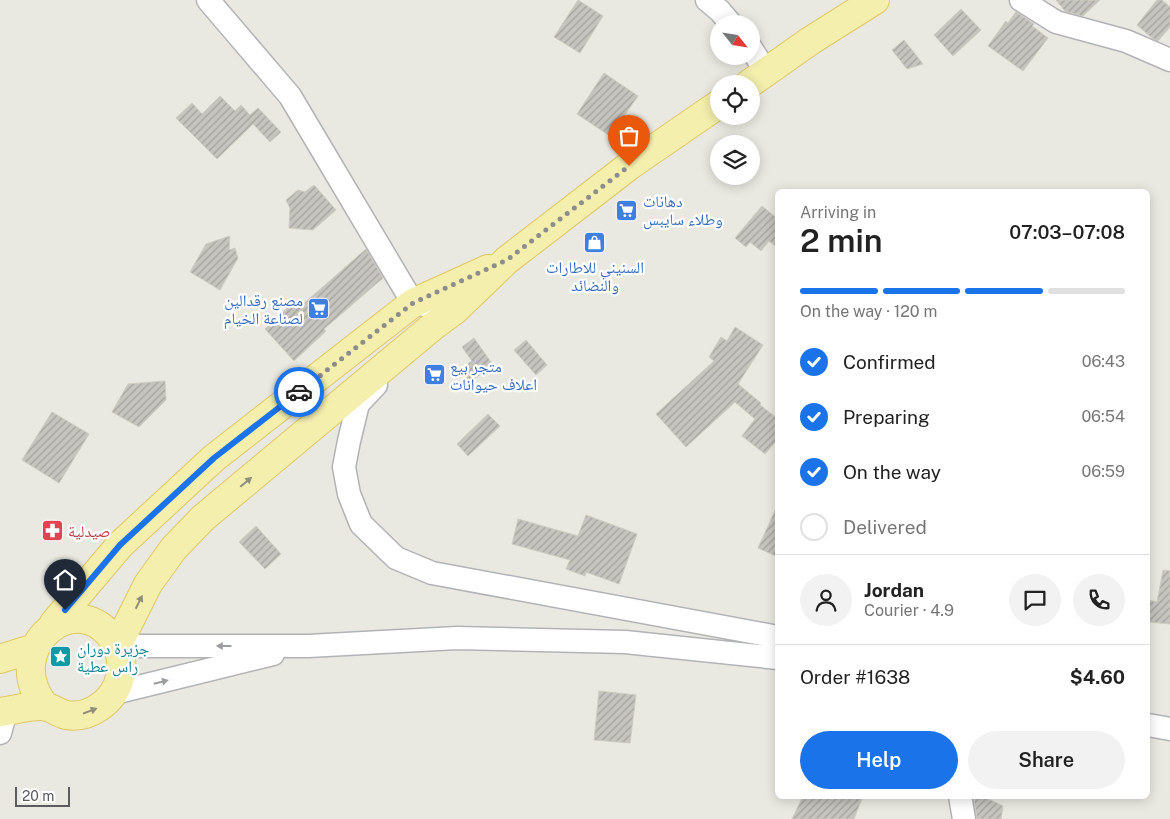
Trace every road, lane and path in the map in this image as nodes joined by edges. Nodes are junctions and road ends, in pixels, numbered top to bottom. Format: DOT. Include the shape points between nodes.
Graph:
graph roads {
  1 [pos="208,0"];
  2 [pos="707,0"];
  3 [pos="875,0"];
  4 [pos="1021,0"];
  5 [pos="723,15"];
  6 [pos="1170,60"];
  7 [pos="760,77"];
  8 [pos="710,110"];
  9 [pos="507,260"];
  10 [pos="413,303"];
  11 [pos="455,310"];
  12 [pos="432,327"];
  13 [pos="54,623"];
  14 [pos="775,636"];
  15 [pos="117,646"];
  16 [pos="308,646"];
  17 [pos="28,650"];
  18 [pos="775,658"];
  19 [pos="0,659"];
  20 [pos="114,694"];
  21 [pos="44,705"];
  22 [pos="2,719"];
  23 [pos="1150,725"];
  24 [pos="1170,729"];
  25 [pos="961,799"];
  26 [pos="964,819"];
  1 -- 10 [label="street" via="290,96"];
  2 -- 5 [label="street"];
  3 -- 7 [label="main road"];
  4 -- 6 [label="street" via="1056,22 1126,41"];
  8 -- 9 [label="main road" via="629,166"];
  9 -- 10 [label="main road"];
  9 -- 11 [label="main road"];
  10 -- 11 [label="street"];
  10 -- 13 [label="main road" via="214,458 120,545"];
  11 -- 12 [label="main road"];
  12 -- 14 [label="street" via="358,404 344,467 361,524 396,558 432,573"];
  15 -- 12 [label="main road, one-way" via="148,584 174,548 203,518"];
  13 -- 15 [label="main road" via="66,619 94,622"];
  13 -- 17 [label="main road" via="34,639"];
  16 -- 15 [label="street, one-way"];
  15 -- 20 [label="main road" via="122,670"];
  16 -- 18 [label="street" via="457,638 615,642"];
  20 -- 16 [label="street, one-way"];
  17 -- 19 [label="main road"];
  17 -- 21 [label="main road" via="28,681 35,697"];
  21 -- 20 [label="main road, one-way" via="55,712 81,714 94,711"];
  21 -- 22 [label="main road"];
  23 -- 24 [label="street"];
  25 -- 26 [label="street"];
}
